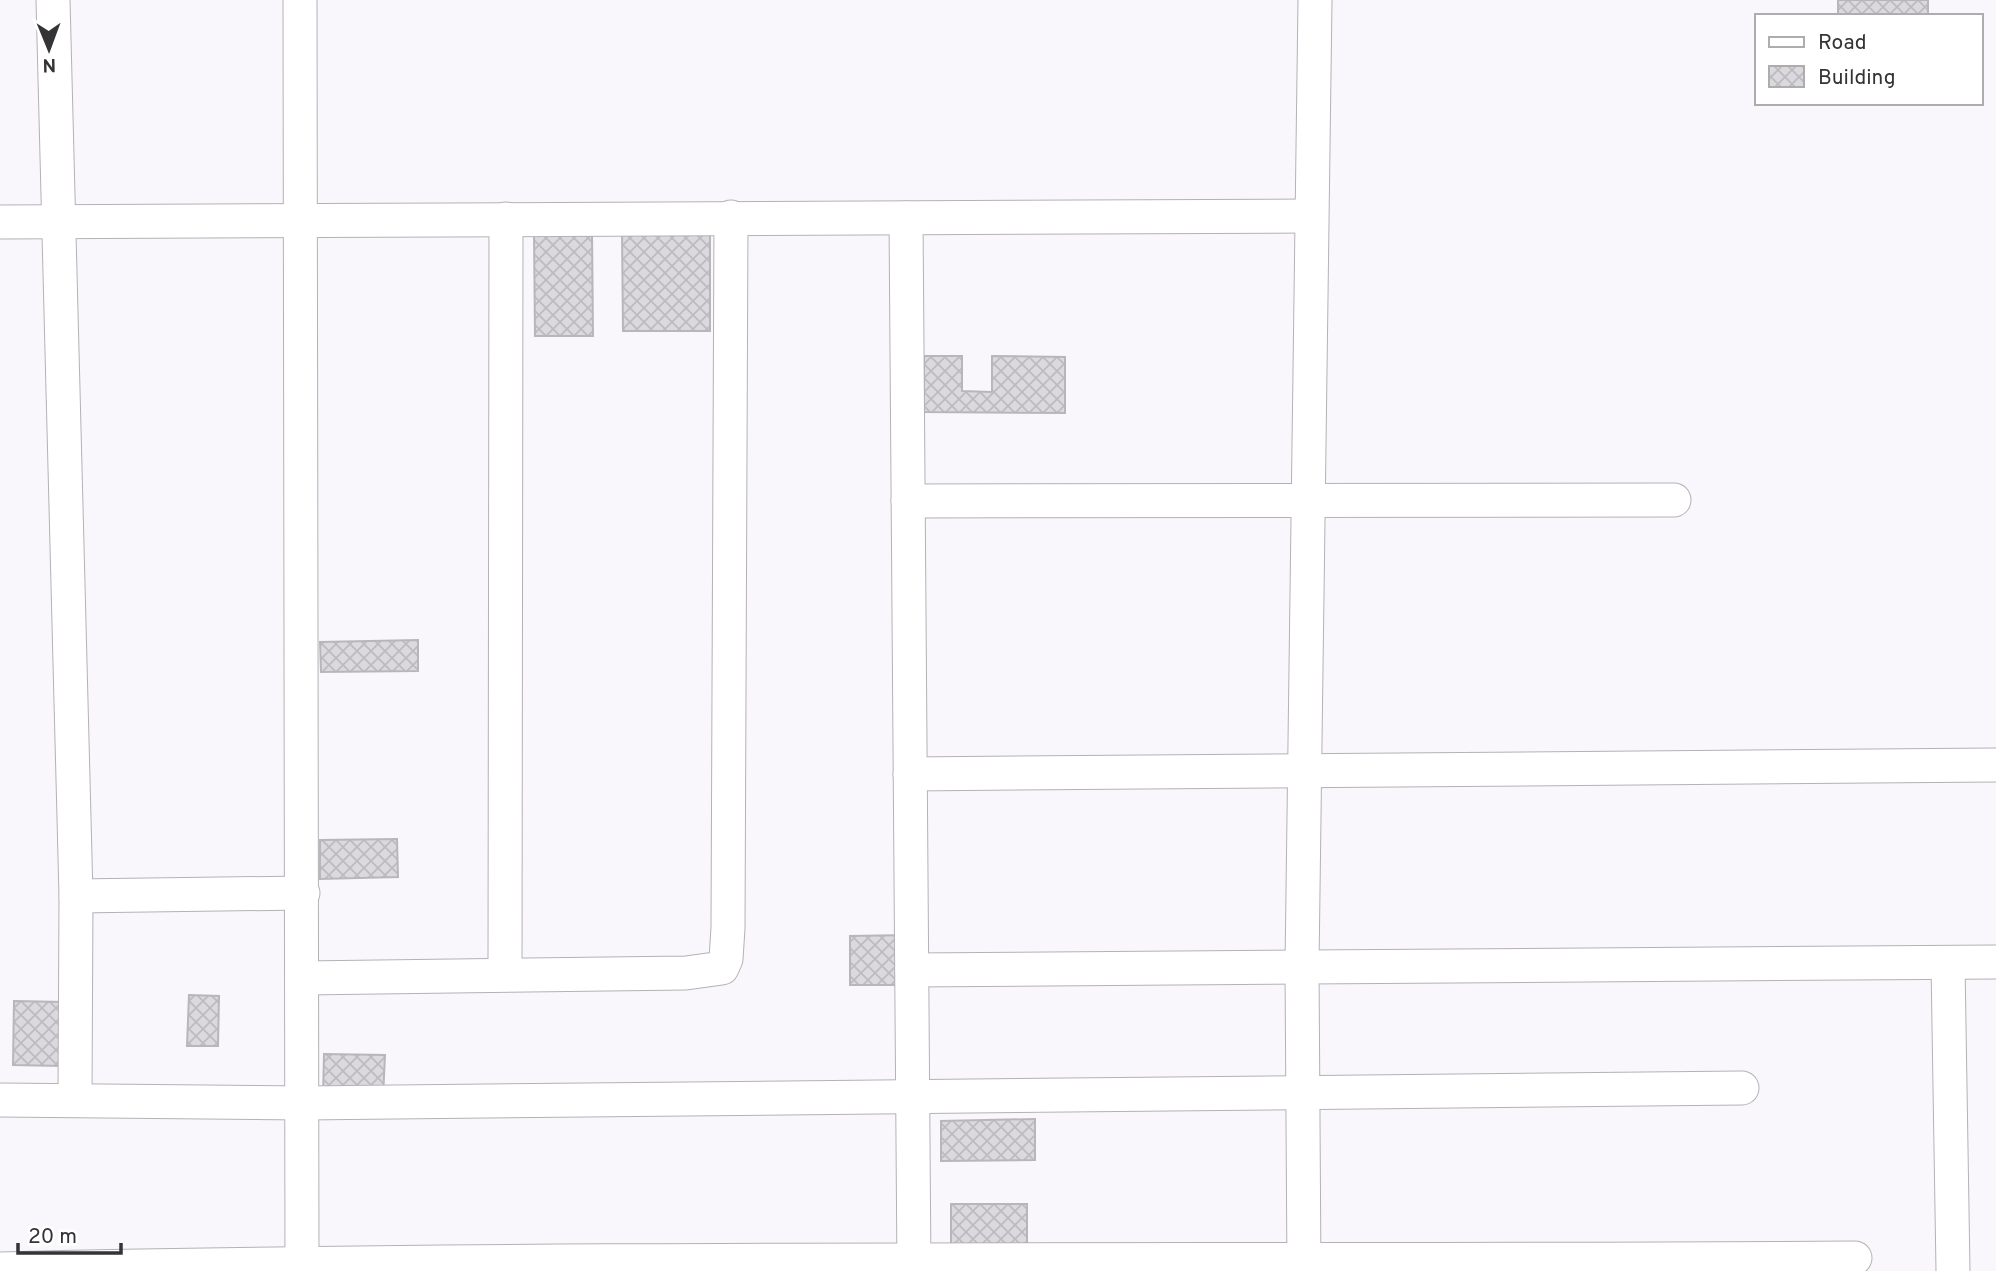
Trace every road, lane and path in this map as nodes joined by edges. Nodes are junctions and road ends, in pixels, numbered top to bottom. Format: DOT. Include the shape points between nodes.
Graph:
graph roads {
  1 [pos="53,0"];
  2 [pos="300,0"];
  3 [pos="1315,0"];
  4 [pos="1311,216"];
  5 [pos="731,217"];
  6 [pos="906,218"];
  7 [pos="302,219"];
  8 [pos="506,219"];
  9 [pos="0,222"];
  10 [pos="57,223"];
  11 [pos="1674,500"];
  12 [pos="1308,501"];
  13 [pos="908,502"];
  14 [pos="1996,765"];
  15 [pos="1305,772"];
  16 [pos="910,774"];
  17 [pos="303,893"];
  18 [pos="76,896"];
  19 [pos="1996,962"];
  20 [pos="1948,963"];
  21 [pos="1302,966"];
  22 [pos="912,970"];
  23 [pos="505,974"];
  24 [pos="303,978"];
  25 [pos="1742,1088"];
  26 [pos="1305,1092"];
  27 [pos="914,1094"];
  28 [pos="0,1100"];
  29 [pos="75,1100"];
  30 [pos="304,1102"];
  31 [pos="1855,1258"];
  32 [pos="914,1265"];
  33 [pos="1304,1266"];
  34 [pos="302,1267"];
  35 [pos="0,1269"];
  36 [pos="1953,1271"];
  1 -- 10 [label="street"];
  2 -- 7 [label="street"];
  3 -- 4 [label="street"];
  4 -- 6 [label="street"];
  4 -- 12 [label="street"];
  5 -- 6 [label="street"];
  5 -- 8 [label="street"];
  5 -- 23 [label="street" via="726,960 722,968 709,972"];
  6 -- 13 [label="street"];
  7 -- 8 [label="street"];
  7 -- 10 [label="street"];
  7 -- 17 [label="street"];
  8 -- 23 [label="street"];
  9 -- 10 [label="street"];
  10 -- 18 [label="street"];
  11 -- 12 [label="street"];
  12 -- 13 [label="street"];
  12 -- 15 [label="street"];
  13 -- 16 [label="street"];
  14 -- 15 [label="street"];
  15 -- 16 [label="street"];
  15 -- 21 [label="street"];
  16 -- 22 [label="street"];
  17 -- 18 [label="street"];
  17 -- 24 [label="street"];
  18 -- 29 [label="street"];
  19 -- 20 [label="street"];
  20 -- 21 [label="street"];
  20 -- 36 [label="street"];
  21 -- 22 [label="street"];
  21 -- 26 [label="street"];
  22 -- 27 [label="street"];
  23 -- 24 [label="street"];
  24 -- 30 [label="street"];
  25 -- 26 [label="street"];
  26 -- 27 [label="street"];
  26 -- 33 [label="street"];
  27 -- 30 [label="street"];
  27 -- 32 [label="street"];
  28 -- 29 [label="street"];
  29 -- 30 [label="street"];
  30 -- 34 [label="street"];
  31 -- 33 [label="street"];
  32 -- 33 [label="street"];
  32 -- 34 [label="street"];
  34 -- 35 [label="street"];
}
